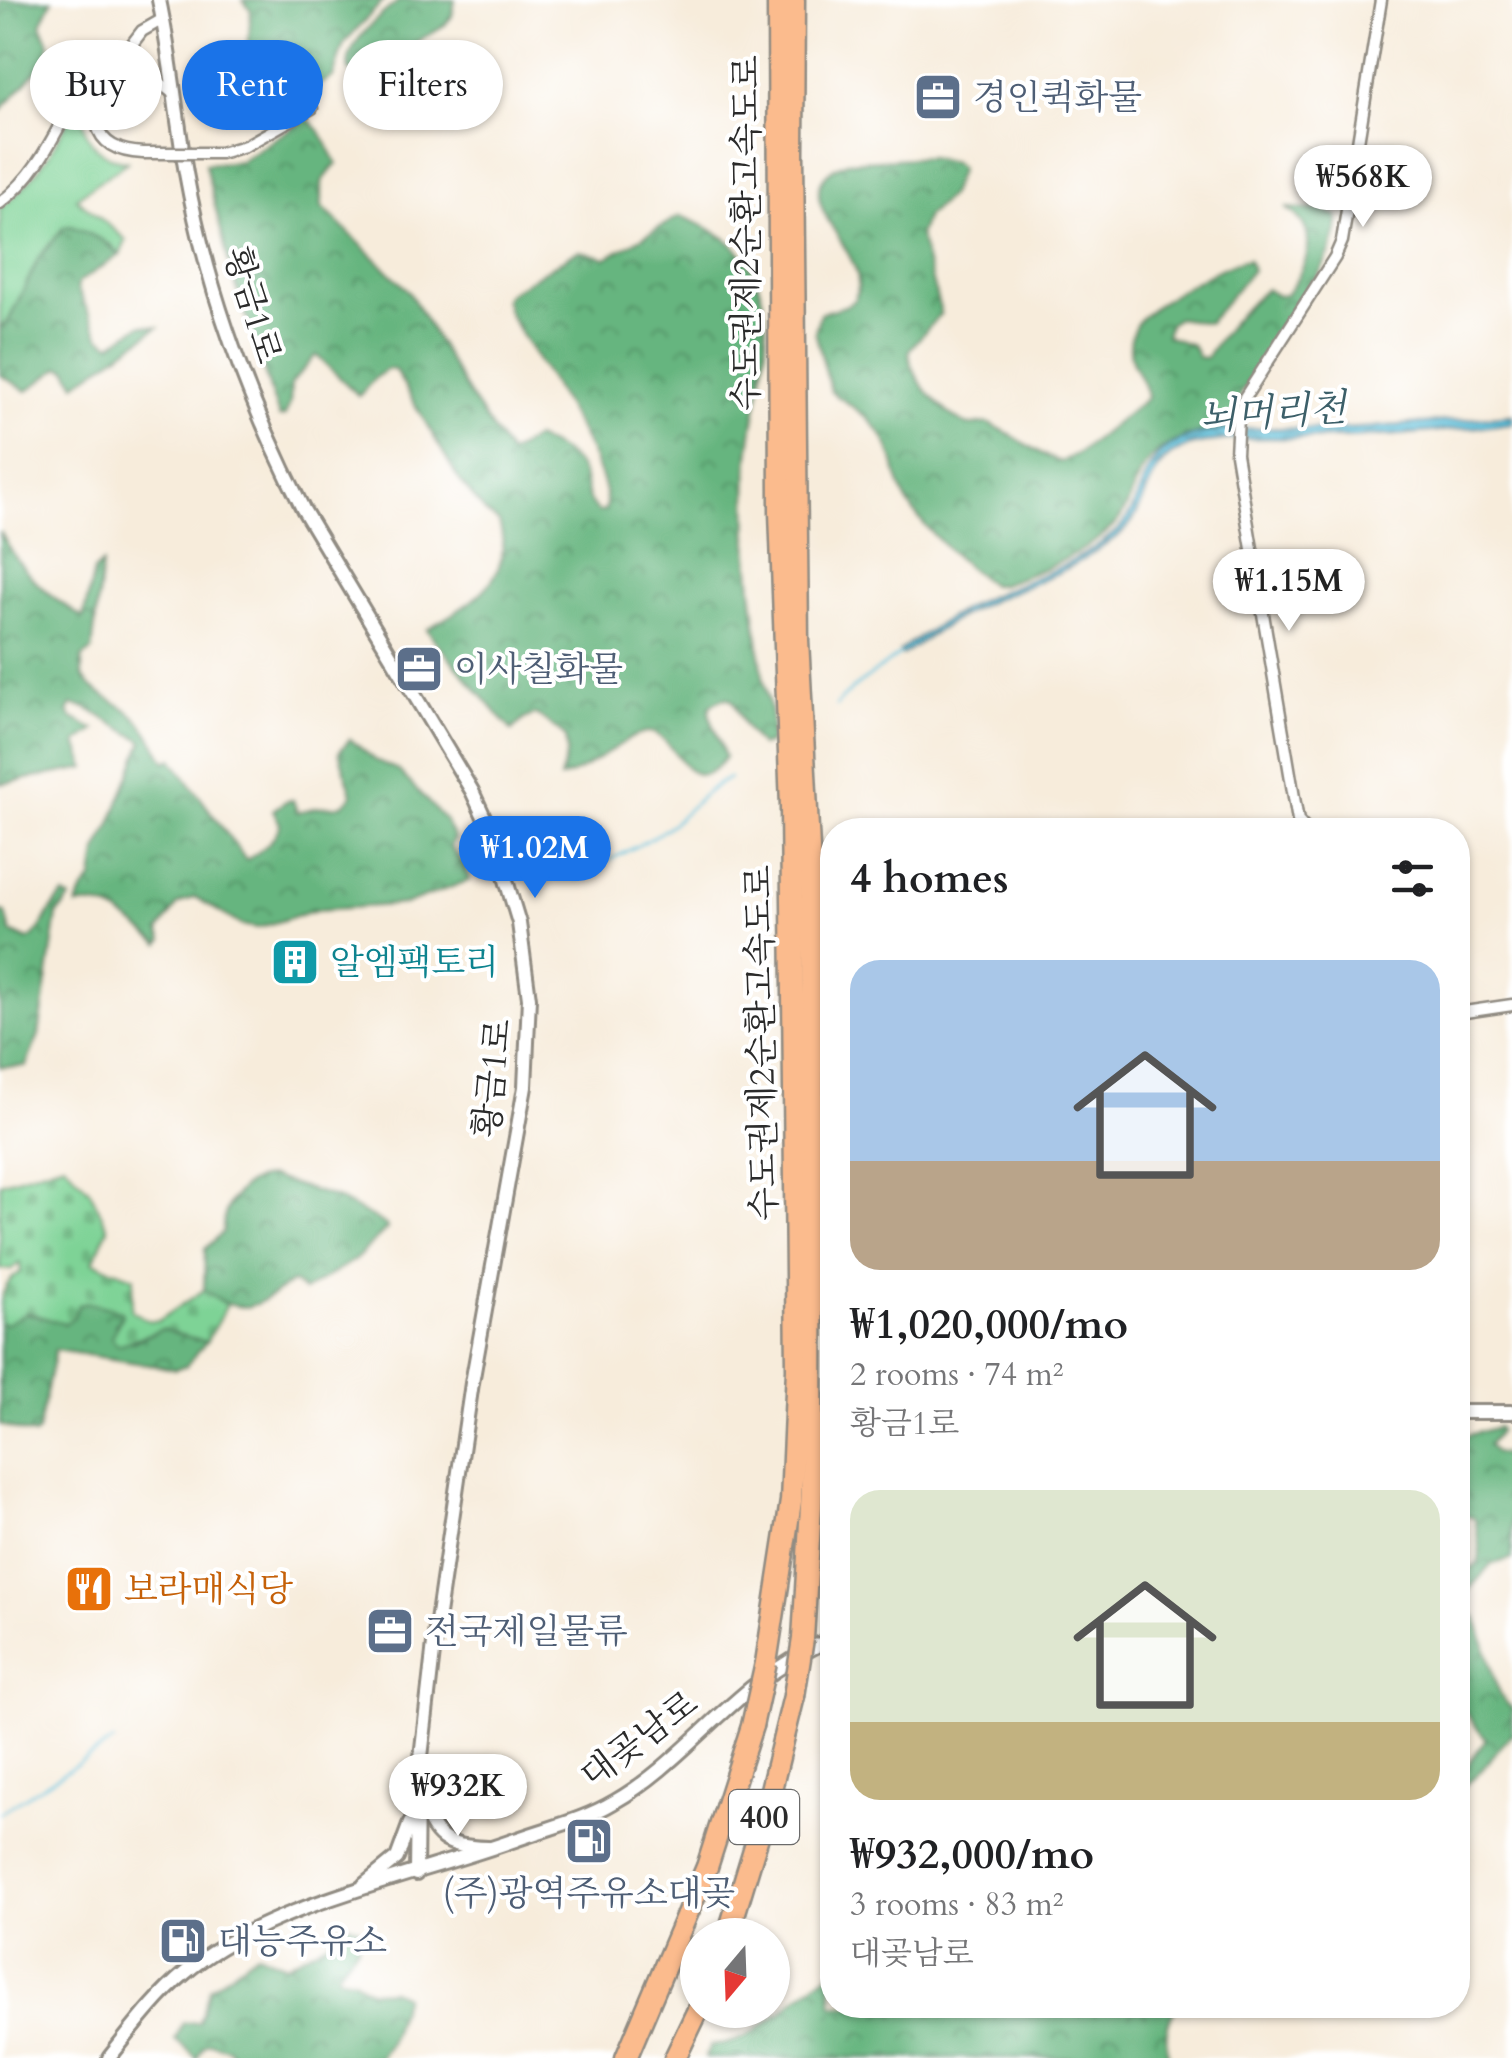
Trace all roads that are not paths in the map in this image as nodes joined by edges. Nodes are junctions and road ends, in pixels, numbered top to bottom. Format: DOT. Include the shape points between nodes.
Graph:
graph roads {
  1 [pos="160,0"];
  2 [pos="778,0"];
  3 [pos="794,0"];
  4 [pos="1380,0"];
  5 [pos="163,19"];
  6 [pos="135,40"];
  7 [pos="162,85"];
  8 [pos="174,94"];
  9 [pos="57,130"];
  10 [pos="100,130"];
  11 [pos="274,130"];
  12 [pos="0,204"];
  13 [pos="1298,818"];
  14 [pos="1512,1006"];
  15 [pos="1470,1011"];
  16 [pos="1470,1412"];
  17 [pos="1512,1412"];
  18 [pos="820,1645"];
  19 [pos="417,1792"];
  20 [pos="493,1848"];
  21 [pos="416,1874"];
  22 [pos="351,1894"];
  23 [pos="733,1918"];
  24 [pos="689,2028"];
  25 [pos="109,2058"];
  26 [pos="626,2058"];
  27 [pos="675,2058"];
  1 -- 5 [label="street, 황금1로"];
  2 -- 26 [label="highway, 수도권제2순환고속도로 / 400, bridge" via="796,1368 791,1501 752,1726 708,1867"];
  3 -- 23 [label="highway, 수도권제2순환고속도로 / 400, bridge" via="798,640 813,1012 812,1490 794,1696"];
  4 -- 13 [label="street" via="1342,241 1250,388 1236,429"];
  5 -- 6 [label="street"];
  5 -- 8 [label="street, 황금1로"];
  7 -- 8 [label="street"];
  8 -- 19 [label="street, 황금1로" via="221,315 261,423 336,567 472,791 508,881 526,964 525,1087 472,1383"];
  9 -- 12 [label="street" via="34,170"];
  10 -- 11 [label="street, bridge" via="113,145 142,152 220,152"];
  14 -- 15 [label="street"];
  16 -- 17 [label="street"];
  18 -- 20 [label="street, 대곶남로" via="754,1686 614,1802"];
  19 -- 20 [label="street" via="439,1837 462,1847"];
  19 -- 21 [label="street, 황금1로"];
  19 -- 22 [label="street" via="397,1858"];
  20 -- 21 [label="street, 대곶남로"];
  21 -- 22 [label="street, 대곶남로"];
  22 -- 25 [label="street, 대곶남로" via="228,1942 163,1993"];
  24 -- 27 [label="highway"];
}
